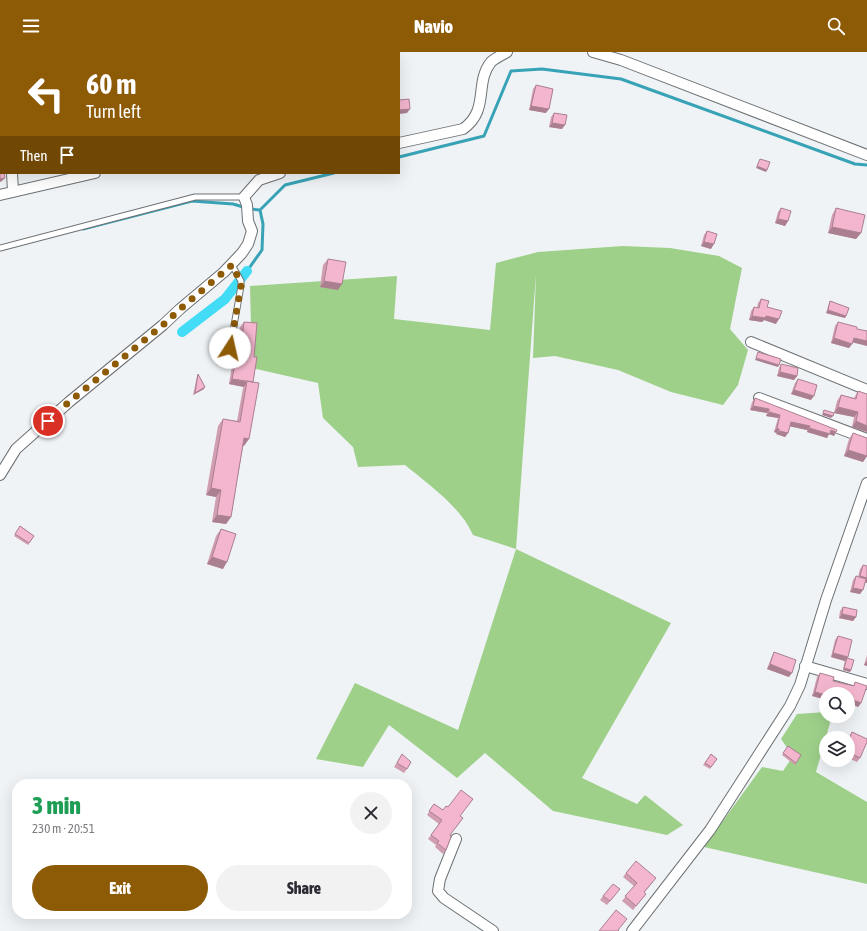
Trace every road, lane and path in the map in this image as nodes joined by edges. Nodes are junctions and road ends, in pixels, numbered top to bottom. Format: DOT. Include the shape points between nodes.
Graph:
graph roads {
  1 [pos="507,52"];
  2 [pos="593,52"];
  3 [pos="400,143"];
  4 [pos="867,154"];
  5 [pos="12,174"];
  6 [pos="91,174"];
  7 [pos="277,174"];
  8 [pos="13,192"];
  9 [pos="0,195"];
  10 [pos="246,201"];
  11 [pos="0,248"];
  12 [pos="233,266"];
  13 [pos="751,342"];
  14 [pos="230,348"];
  15 [pos="867,390"];
  16 [pos="759,398"];
  17 [pos="867,438"];
  18 [pos="0,475"];
  19 [pos="867,483"];
  20 [pos="805,666"];
  21 [pos="867,684"];
  22 [pos="456,839"];
  23 [pos="493,931"];
  24 [pos="632,931"];
  1 -- 3 [label="street" via="492,61 485,71 481,100 471,124 463,129"];
  2 -- 4 [label="street"];
  5 -- 8 [label="street"];
  6 -- 8 [label="street"];
  7 -- 10 [label="street" via="259,180"];
  8 -- 9 [label="street"];
  10 -- 11 [label="lane" via="195,197"];
  10 -- 12 [label="street" via="252,231 248,244"];
  12 -- 14 [label="lane" via="241,286"];
  12 -- 18 [label="street" via="16,449"];
  13 -- 15 [label="street"];
  16 -- 17 [label="street"];
  19 -- 20 [label="street"];
  20 -- 21 [label="street"];
  20 -- 24 [label="street" via="800,685 772,736 710,830"];
  22 -- 23 [label="street" via="440,879 438,891 444,898"];
}
